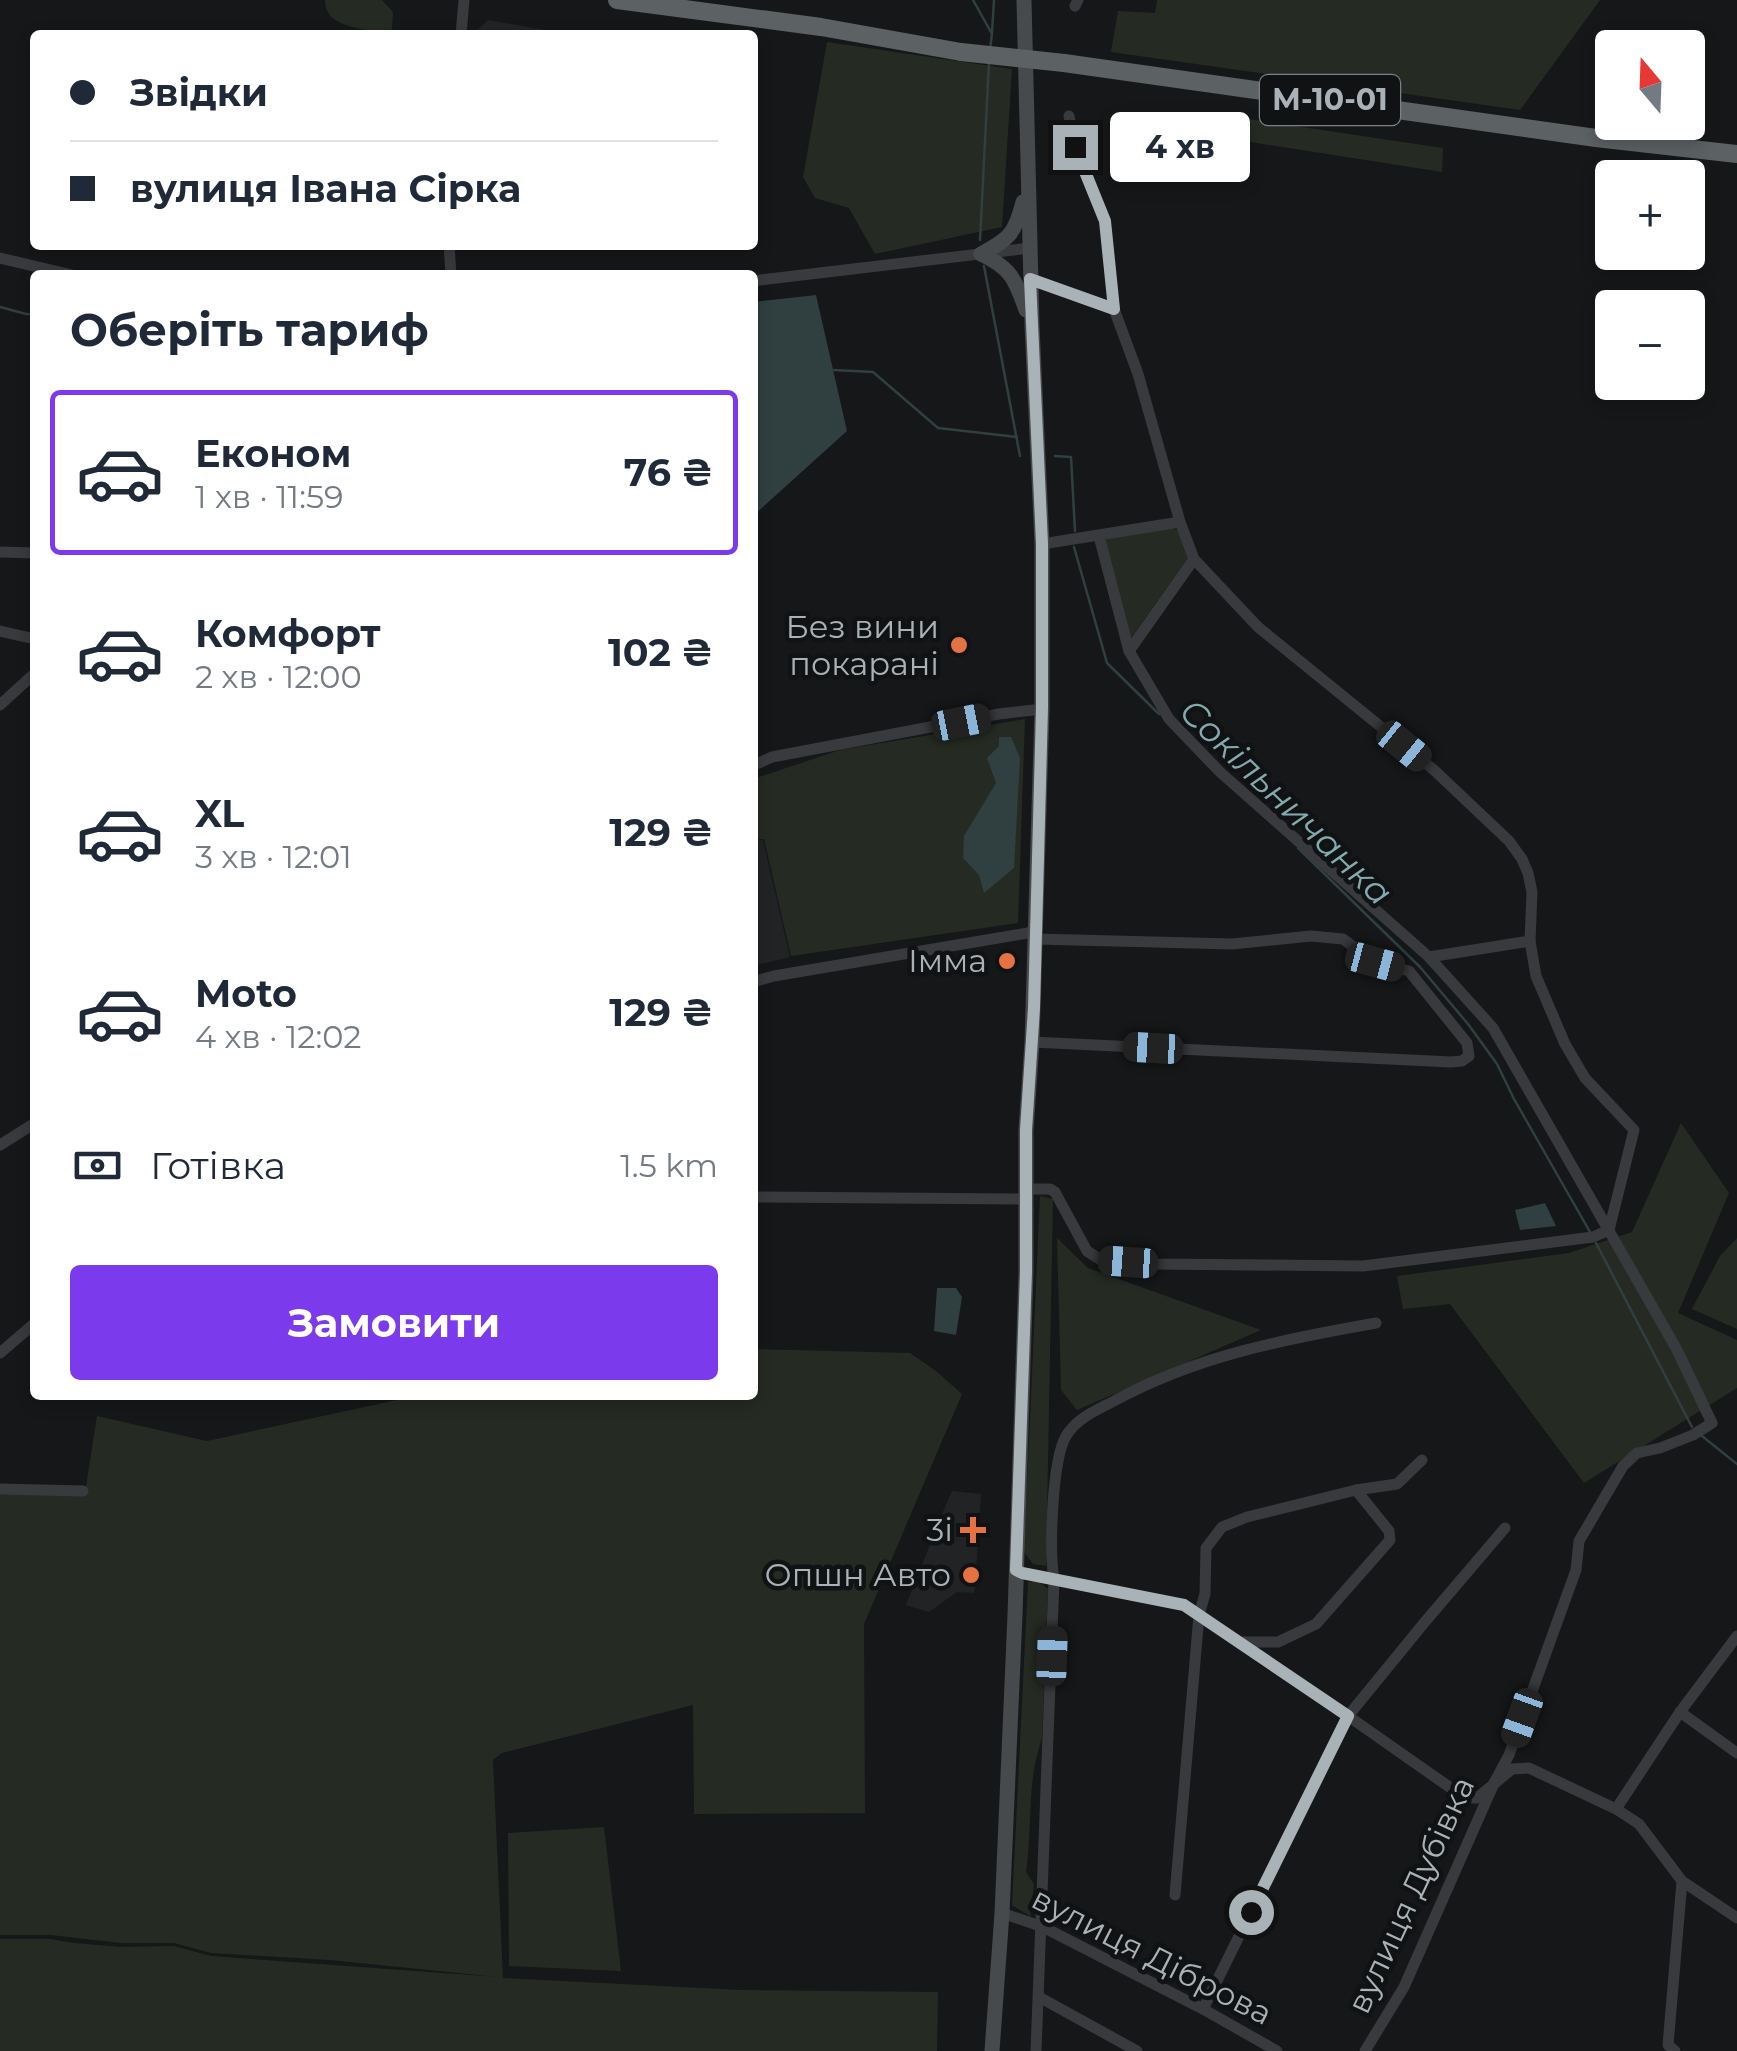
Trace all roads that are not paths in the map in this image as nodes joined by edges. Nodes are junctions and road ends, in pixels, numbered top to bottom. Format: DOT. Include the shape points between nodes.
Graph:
graph roads {
  1 [pos="464,0"];
  2 [pos="617,0"];
  3 [pos="1024,0"];
  4 [pos="461,30"];
  5 [pos="1069,116"];
  6 [pos="1737,156"];
  7 [pos="1028,178"];
  8 [pos="1030,248"];
  9 [pos="981,254"];
  10 [pos="0,258"];
  11 [pos="51,270"];
  12 [pos="1030,279"];
  13 [pos="758,280"];
  14 [pos="1114,309"];
  15 [pos="1032,326"];
  16 [pos="1180,522"];
  17 [pos="1100,536"];
  18 [pos="1042,544"];
  19 [pos="0,552"];
  20 [pos="30,553"];
  21 [pos="1194,559"];
  22 [pos="0,631"];
  23 [pos="30,638"];
  24 [pos="1130,651"];
  25 [pos="30,678"];
  26 [pos="0,705"];
  27 [pos="1042,708"];
  28 [pos="758,763"];
  29 [pos="1036,934"];
  30 [pos="1530,941"];
  31 [pos="1430,958"];
  32 [pos="758,980"];
  33 [pos="1032,1042"];
  34 [pos="30,1126"];
  35 [pos="0,1145"];
  36 [pos="1028,1194"];
  37 [pos="758,1197"];
  38 [pos="1609,1230"];
  39 [pos="1376,1323"];
  40 [pos="30,1326"];
  41 [pos="0,1353"];
  42 [pos="1422,1460"];
  43 [pos="0,1489"];
  44 [pos="1356,1490"];
  45 [pos="83,1491"];
  46 [pos="1505,1528"];
  47 [pos="1016,1570"];
  48 [pos="1054,1579"];
  49 [pos="1200,1614"];
  50 [pos="1737,1636"];
  51 [pos="1241,1642"];
  52 [pos="1680,1712"];
  53 [pos="1348,1716"];
  54 [pos="1737,1753"];
  55 [pos="1495,1781"];
  56 [pos="1616,1809"];
  57 [pos="1682,1881"];
  58 [pos="1175,1895"];
  59 [pos="1002,1913"];
  60 [pos="1737,1918"];
  61 [pos="1042,1927"];
  62 [pos="1040,1997"];
  63 [pos="1203,2009"];
  64 [pos="1670,2049"];
  65 [pos="992,2051"];
  66 [pos="1036,2051"];
  67 [pos="1137,2051"];
  68 [pos="1277,2051"];
  69 [pos="1364,2051"];
  1 -- 4 [label="street"];
  2 -- 6 [label="highway, М-10-01, bridge"];
  3 -- 7 [label="main road"];
  5 -- 14 [label="street" via="1105,221"];
  7 -- 8 [label="main road"];
  7 -- 9 [label="main road" via="1014,228"];
  8 -- 9 [label="street"];
  8 -- 12 [label="main road"];
  9 -- 13 [label="street"];
  9 -- 15 [label="main road" via="1012,274"];
  10 -- 11 [label="street"];
  12 -- 14 [label="street"];
  12 -- 15 [label="main road"];
  14 -- 16 [label="street"];
  15 -- 18 [label="main road"];
  16 -- 17 [label="street"];
  16 -- 21 [label="street"];
  17 -- 18 [label="street"];
  17 -- 24 [label="street"];
  18 -- 27 [label="main road"];
  19 -- 20 [label="street"];
  21 -- 24 [label="street"];
  21 -- 30 [label="street" via="1258,627 1434,770 1509,841 1532,892"];
  22 -- 23 [label="street"];
  24 -- 31 [label="street" via="1169,719 1207,759"];
  25 -- 26 [label="street"];
  27 -- 28 [label="street"];
  27 -- 29 [label="main road"];
  29 -- 32 [label="street"];
  29 -- 33 [label="main road"];
  29 -- 33 [label="street" via="1232,944 1343,939 1375,962 1409,972 1467,1043 1469,1056 1451,1062"];
  30 -- 31 [label="street"];
  30 -- 38 [label="street" via="1536,976 1565,1044 1585,1078 1634,1130"];
  31 -- 38 [label="street" via="1493,1028"];
  33 -- 36 [label="main road"];
  34 -- 35 [label="street"];
  36 -- 37 [label="street"];
  36 -- 38 [label="street" via="1055,1192 1087,1251 1100,1260 1155,1264 1363,1266"];
  36 -- 47 [label="main road"];
  38 -- 55 [label="street, вулиця Дубівка" via="1712,1423 1637,1454 1599,1504"];
  39 -- 48 [label="street" via="1215,1358 1082,1418 1058,1454"];
  40 -- 41 [label="street"];
  42 -- 44 [label="street" via="1397,1484"];
  43 -- 45 [label="street"];
  44 -- 49 [label="street" via="1222,1527 1206,1548"];
  44 -- 51 [label="street" via="1390,1540 1316,1624 1278,1642"];
  46 -- 53 [label="street"];
  47 -- 48 [label="street"];
  47 -- 59 [label="main road"];
  48 -- 49 [label="street" via="1184,1605"];
  48 -- 61 [label="street"];
  49 -- 51 [label="street"];
  49 -- 58 [label="street"];
  50 -- 52 [label="street"];
  51 -- 53 [label="street"];
  52 -- 54 [label="street"];
  52 -- 56 [label="street"];
  53 -- 55 [label="street" via="1465,1798 1477,1798"];
  53 -- 63 [label="street"];
  55 -- 56 [label="street" via="1512,1769 1530,1768"];
  55 -- 69 [label="street, вулиця Дубівка" via="1404,1987"];
  56 -- 57 [label="street" via="1639,1824"];
  57 -- 60 [label="street"];
  57 -- 64 [label="street"];
  59 -- 61 [label="street, вулиця Діброва"];
  59 -- 65 [label="main road"];
  61 -- 62 [label="street"];
  61 -- 63 [label="street, вулиця Діброва"];
  62 -- 66 [label="street"];
  62 -- 67 [label="street"];
  63 -- 68 [label="street, вулиця Діброва"];
}
